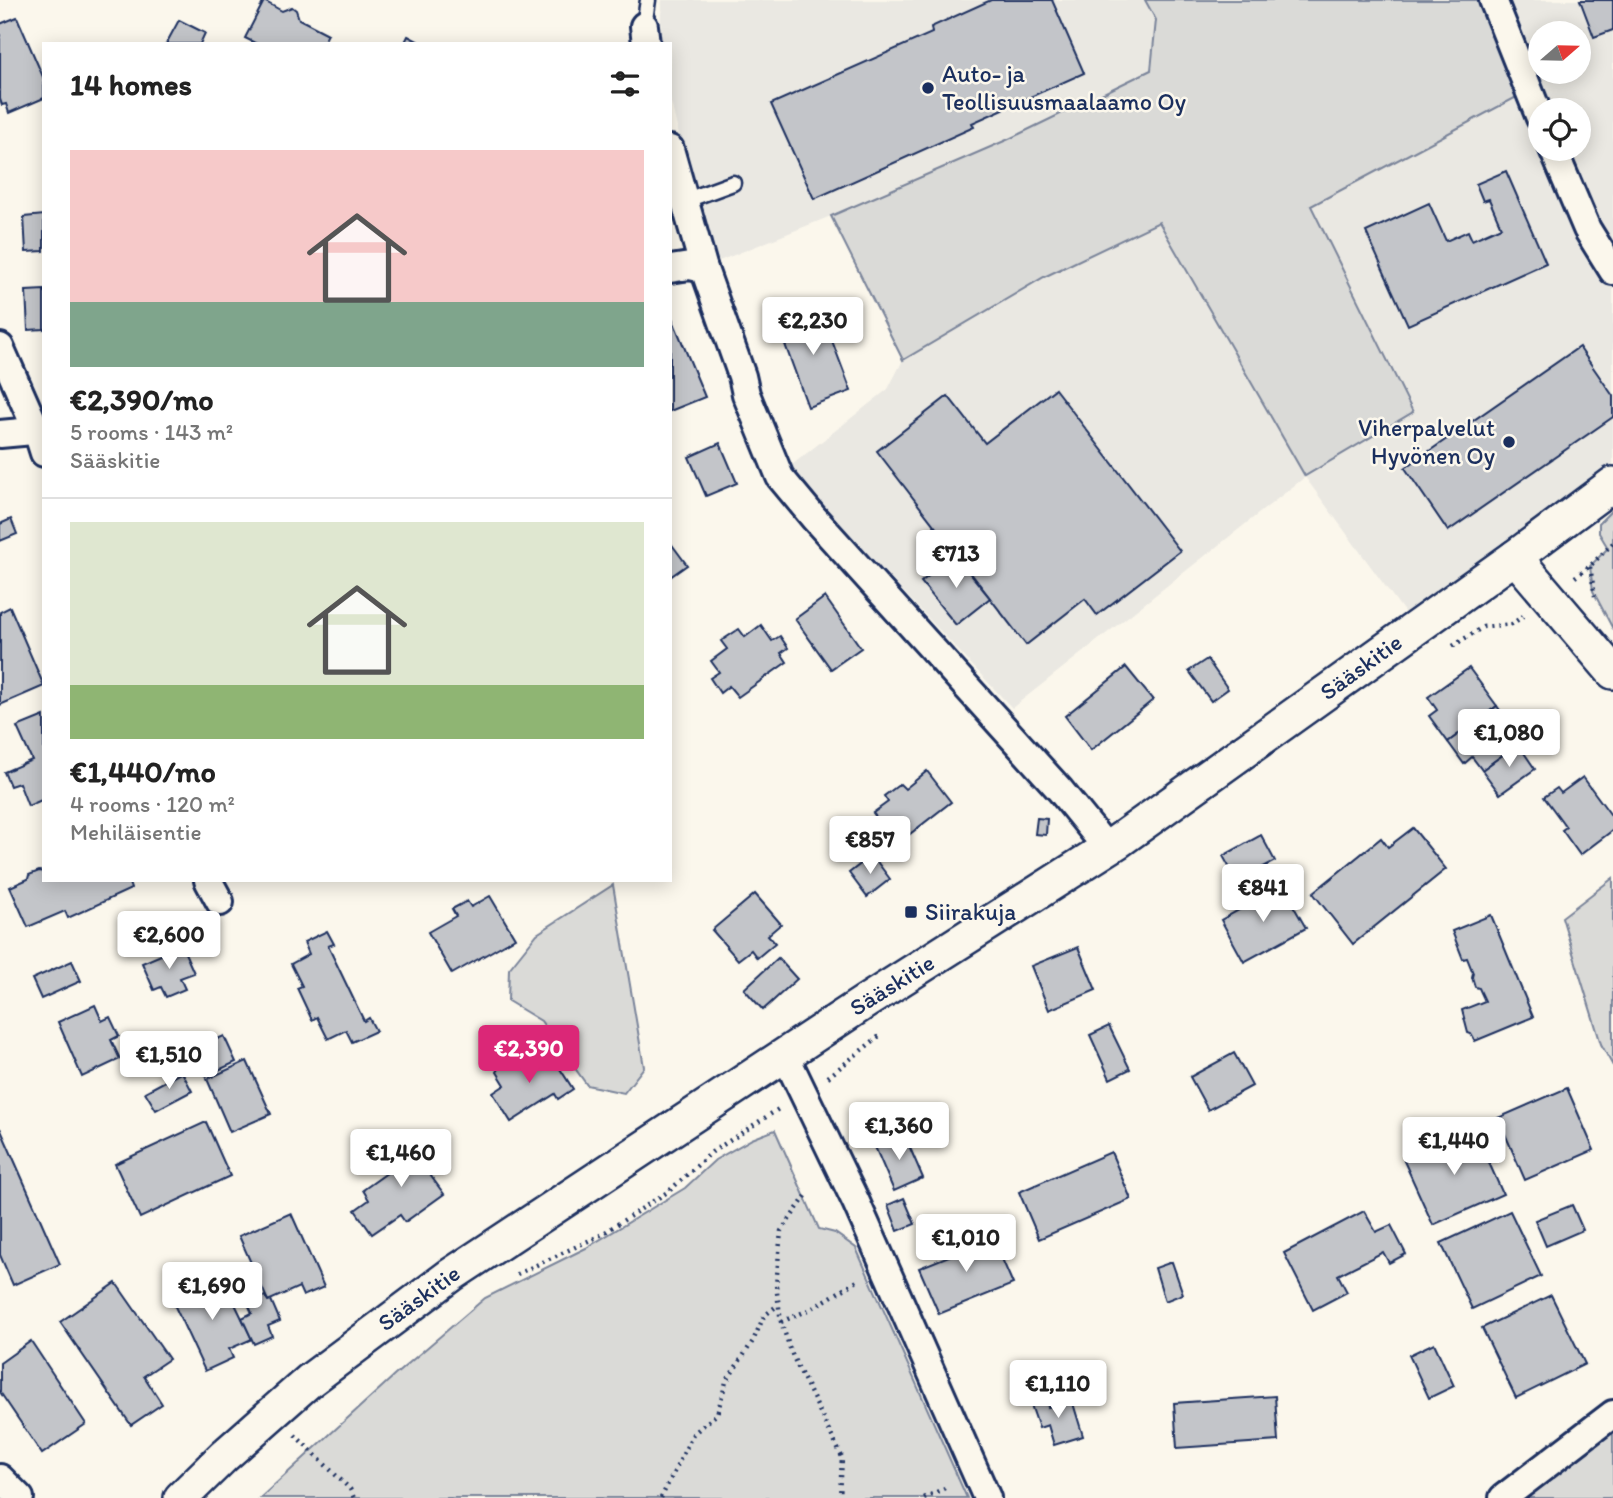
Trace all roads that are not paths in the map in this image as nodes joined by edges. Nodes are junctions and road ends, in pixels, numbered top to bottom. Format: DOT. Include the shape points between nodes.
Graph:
graph roads {
  1 [pos="1493,0"];
  2 [pos="1532,98"];
  3 [pos="672,156"];
  4 [pos="1558,161"];
  5 [pos="733,183"];
  6 [pos="684,201"];
  7 [pos="672,269"];
  8 [pos="704,270"];
  9 [pos="1613,271"];
  10 [pos="0,347"];
  11 [pos="0,434"];
  12 [pos="42,438"];
  13 [pos="1613,484"];
  14 [pos="1515,557"];
  15 [pos="1613,673"];
  16 [pos="1107,848"];
  17 [pos="785,1055"];
  18 [pos="1613,1414"];
  19 [pos="0,1478"];
  20 [pos="20,1498"];
  21 [pos="181,1498"];
  22 [pos="986,1498"];
  23 [pos="1503,1498"];
  1 -- 2 [label="street"];
  3 -- 6 [label="street"];
  4 -- 9 [label="street" via="1587,229"];
  5 -- 6 [label="lane"];
  6 -- 8 [label="street"];
  7 -- 8 [label="street"];
  8 -- 16 [label="street" via="780,477"];
  10 -- 12 [label="street"];
  11 -- 12 [label="street"];
  13 -- 14 [label="street, Sääskitie"];
  14 -- 15 [label="street"];
  14 -- 16 [label="street, Sääskitie"];
  16 -- 17 [label="street, Sääskitie"];
  17 -- 21 [label="street, Sääskitie" via="486,1251 379,1327 309,1381"];
  17 -- 22 [label="street" via="856,1202"];
  18 -- 23 [label="street"];
  19 -- 20 [label="street"];
}
